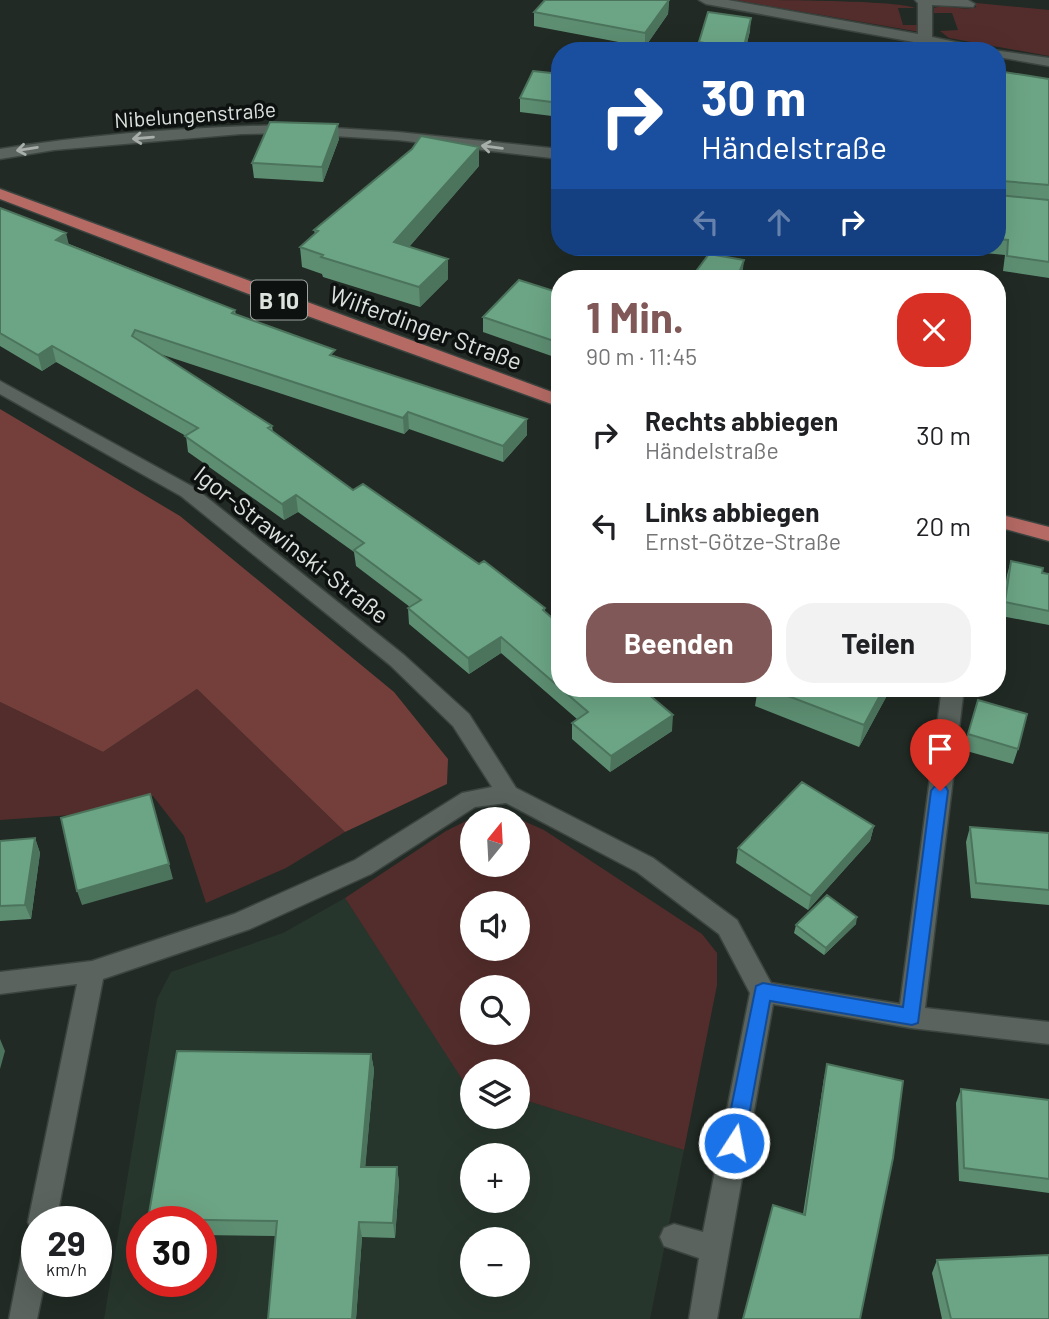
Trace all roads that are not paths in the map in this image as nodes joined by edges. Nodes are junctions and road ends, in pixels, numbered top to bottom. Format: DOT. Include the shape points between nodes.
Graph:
graph roads {
  1 [pos="706,0"];
  2 [pos="923,0"];
  3 [pos="968,4"];
  4 [pos="925,40"];
  5 [pos="936,42"];
  6 [pos="1006,54"];
  7 [pos="1049,62"];
  8 [pos="551,153"];
  9 [pos="0,154"];
  10 [pos="0,194"];
  11 [pos="0,387"];
  12 [pos="551,398"];
  13 [pos="1006,523"];
  14 [pos="1049,534"];
  15 [pos="952,697"];
  16 [pos="508,794"];
  17 [pos="92,972"];
  18 [pos="0,983"];
  19 [pos="763,992"];
  20 [pos="912,1017"];
  21 [pos="1049,1033"];
  22 [pos="45,1206"];
  23 [pos="674,1237"];
  24 [pos="714,1249"];
  25 [pos="27,1297"];
  26 [pos="23,1319"];
  27 [pos="703,1319"];
  1 -- 4 [label="street"];
  2 -- 3 [label="street"];
  2 -- 4 [label="street"];
  4 -- 5 [label="street"];
  6 -- 7 [label="street"];
  8 -- 9 [label="street, Nibelungenstraße, one-way" via="398,136 241,130 54,145"];
  10 -- 12 [label="main road, Wilferdinger Straße / B 10"];
  11 -- 16 [label="street, Igor-Strawinski-Straße" via="188,492 397,660 461,720"];
  13 -- 14 [label="main road"];
  15 -- 20 [label="street"];
  16 -- 17 [label="street" via="470,799 363,867 241,922"];
  16 -- 19 [label="street" via="645,865 728,928"];
  17 -- 18 [label="street"];
  17 -- 22 [label="street"];
  19 -- 20 [label="street"];
  19 -- 24 [label="street"];
  20 -- 21 [label="street"];
  23 -- 24 [label="street"];
  24 -- 27 [label="street"];
  25 -- 26 [label="street"];
}
